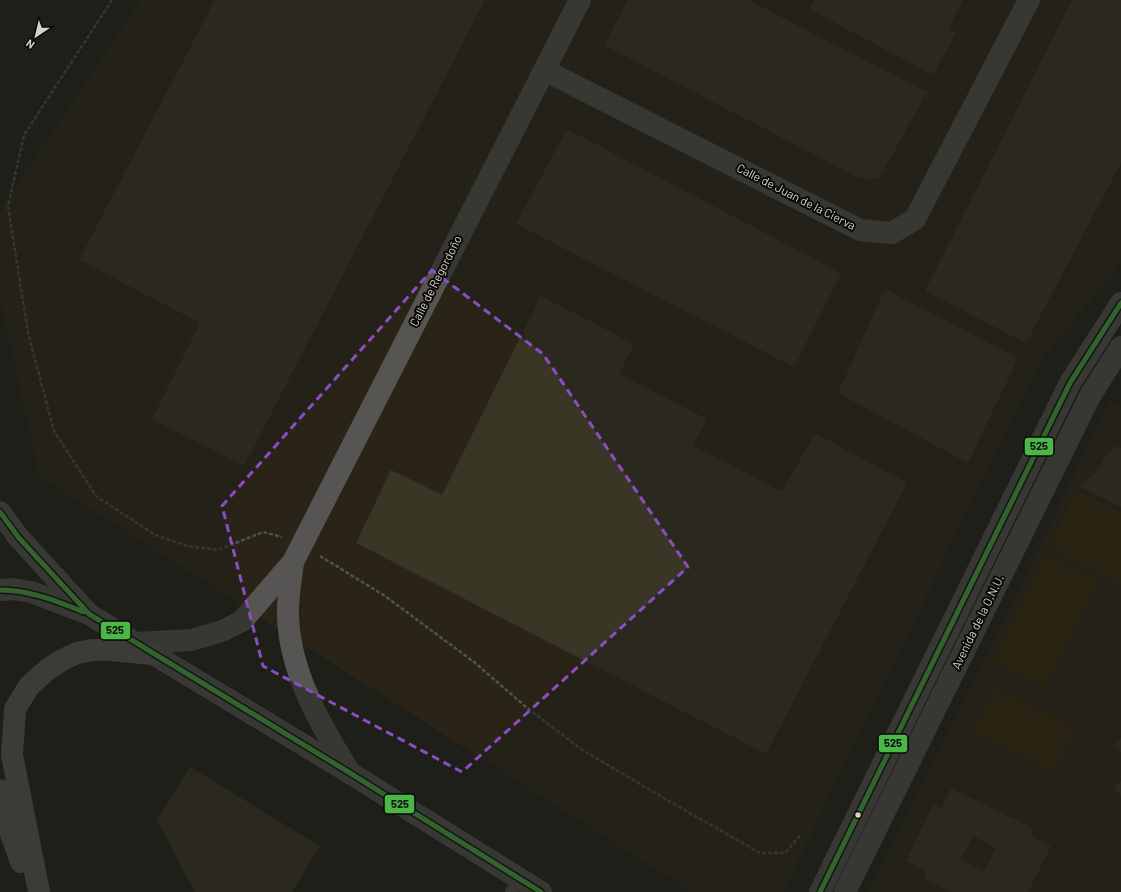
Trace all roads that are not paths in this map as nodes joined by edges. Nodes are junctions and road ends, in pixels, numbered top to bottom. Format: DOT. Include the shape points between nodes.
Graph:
graph roads {
  1 [pos="580,0"];
  2 [pos="1029,0"];
  3 [pos="544,70"];
  4 [pos="1121,303"];
  5 [pos="1119,353"];
  6 [pos="0,512"];
  7 [pos="298,553"];
  8 [pos="0,590"];
  9 [pos="89,614"];
  10 [pos="144,648"];
  11 [pos="350,773"];
  12 [pos="0,790"];
  13 [pos="515,885"];
  14 [pos="31,892"];
  15 [pos="39,892"];
  16 [pos="541,892"];
  17 [pos="820,892"];
  18 [pos="845,892"];
  1 -- 3 [label="street, Calle de Regordoño"];
  2 -- 3 [label="street, Calle de Juan de la Cierva" via="916,219 892,233 860,230"];
  3 -- 7 [label="street, Calle de Regordoño"];
  4 -- 17 [label="street, Avenida de la O.N.U." via="1070,383"];
  5 -- 18 [label="street, Avenida de la O.N.U." via="1090,396"];
  6 -- 9 [label="street" via="19,538"];
  7 -- 10 [label="street" via="242,621 222,631 191,640"];
  7 -- 11 [label="street" via="288,618 293,655 312,704"];
  8 -- 9 [label="street" via="31,592"];
  9 -- 10 [label="street"];
  10 -- 11 [label="street"];
  10 -- 15 [label="highway" via="92,650 62,660 29,686 15,709 12,755"];
  11 -- 13 [label="street"];
  12 -- 14 [label="highway" via="9,828"];
  13 -- 16 [label="street"];
}
